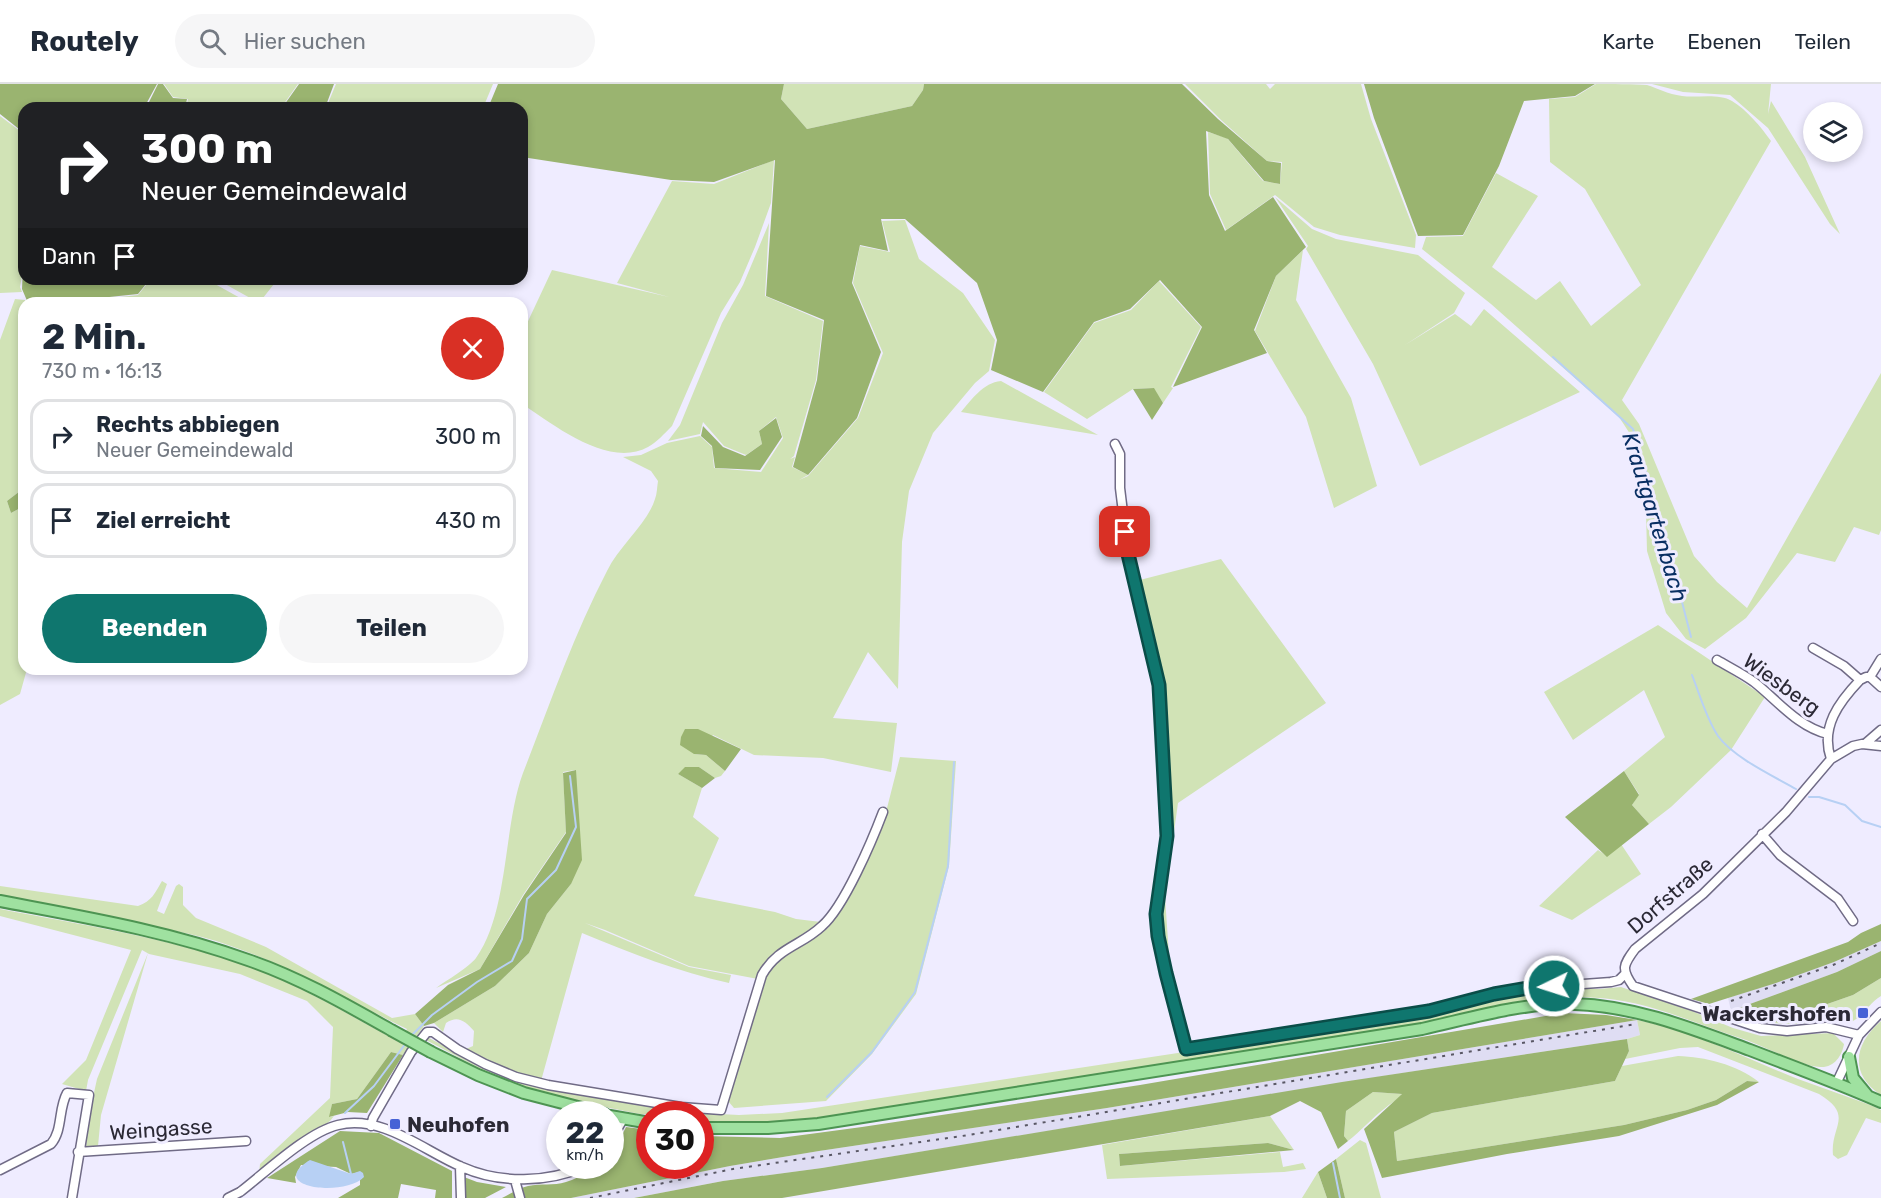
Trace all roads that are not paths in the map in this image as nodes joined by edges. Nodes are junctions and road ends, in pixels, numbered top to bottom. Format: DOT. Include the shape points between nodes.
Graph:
graph roads {
  1 [pos="1115,444"];
  2 [pos="1813,648"];
  3 [pos="1881,659"];
  4 [pos="1717,660"];
  5 [pos="1870,677"];
  6 [pos="1860,680"];
  7 [pos="1881,687"];
  8 [pos="1881,730"];
  9 [pos="1828,734"];
  10 [pos="1866,743"];
  11 [pos="1881,746"];
  12 [pos="1831,759"];
  13 [pos="883,812"];
  14 [pos="1762,834"];
  15 [pos="0,901"];
  16 [pos="1853,921"];
  17 [pos="1625,974"];
  18 [pos="1881,1012"];
  19 [pos="1859,1035"];
  20 [pos="1849,1057"];
  21 [pos="1836,1084"];
  22 [pos="1867,1095"];
  23 [pos="555,1101"];
  24 [pos="1881,1102"];
  25 [pos="371,1126"];
  26 [pos="714,1128"];
  27 [pos="246,1141"];
  28 [pos="78,1152"];
  29 [pos="460,1166"];
  30 [pos="0,1170"];
  31 [pos="546,1176"];
  32 [pos="515,1180"];
  33 [pos="72,1198"];
  34 [pos="228,1198"];
  35 [pos="461,1198"];
  36 [pos="520,1198"];
  1 -- 17 [label="street" via="1128,554 1159,685 1167,836 1156,914 1166,973 1186,1049 1429,1011 1528,988 1611,982"];
  2 -- 6 [label="street" via="1845,666"];
  3 -- 5 [label="street"];
  4 -- 9 [label="street, Wiesberg" via="1754,682 1818,732"];
  5 -- 6 [label="street"];
  5 -- 7 [label="street"];
  6 -- 9 [label="street" via="1832,716"];
  8 -- 10 [label="street, Dorfstraße"];
  9 -- 12 [label="street"];
  10 -- 11 [label="street"];
  10 -- 12 [label="street, Dorfstraße"];
  12 -- 14 [label="street, Dorfstraße"];
  13 -- 25 [label="street" via="834,912 822,927 769,962 721,1110 681,1107 516,1077 427,1032 411,1052"];
  14 -- 16 [label="street" via="1780,855 1838,899"];
  14 -- 17 [label="street, Dorfstraße" via="1703,894 1635,949 1627,960"];
  15 -- 23 [label="main road, bridge" via="99,920 250,960 299,981 478,1075"];
  17 -- 19 [label="street" via="1633,986 1760,1028 1787,1031 1826,1027"];
  18 -- 19 [label="street"];
  19 -- 20 [label="street"];
  20 -- 21 [label="street"];
  20 -- 22 [label="main road" via="1853,1078"];
  21 -- 22 [label="main road"];
  21 -- 26 [label="main road" via="1654,1016 1604,1006 1544,1005 1422,1029 927,1108 808,1125"];
  22 -- 24 [label="main road"];
  25 -- 29 [label="street" via="393,1132"];
  25 -- 34 [label="street" via="353,1123 321,1132"];
  27 -- 28 [label="street, Weingasse"];
  28 -- 30 [label="street, Weingasse" via="89,1095 67,1093 57,1138"];
  28 -- 33 [label="street, Weingasse"];
  29 -- 32 [label="street"];
  29 -- 35 [label="street"];
  31 -- 32 [label="street"];
  32 -- 36 [label="street"];
}
